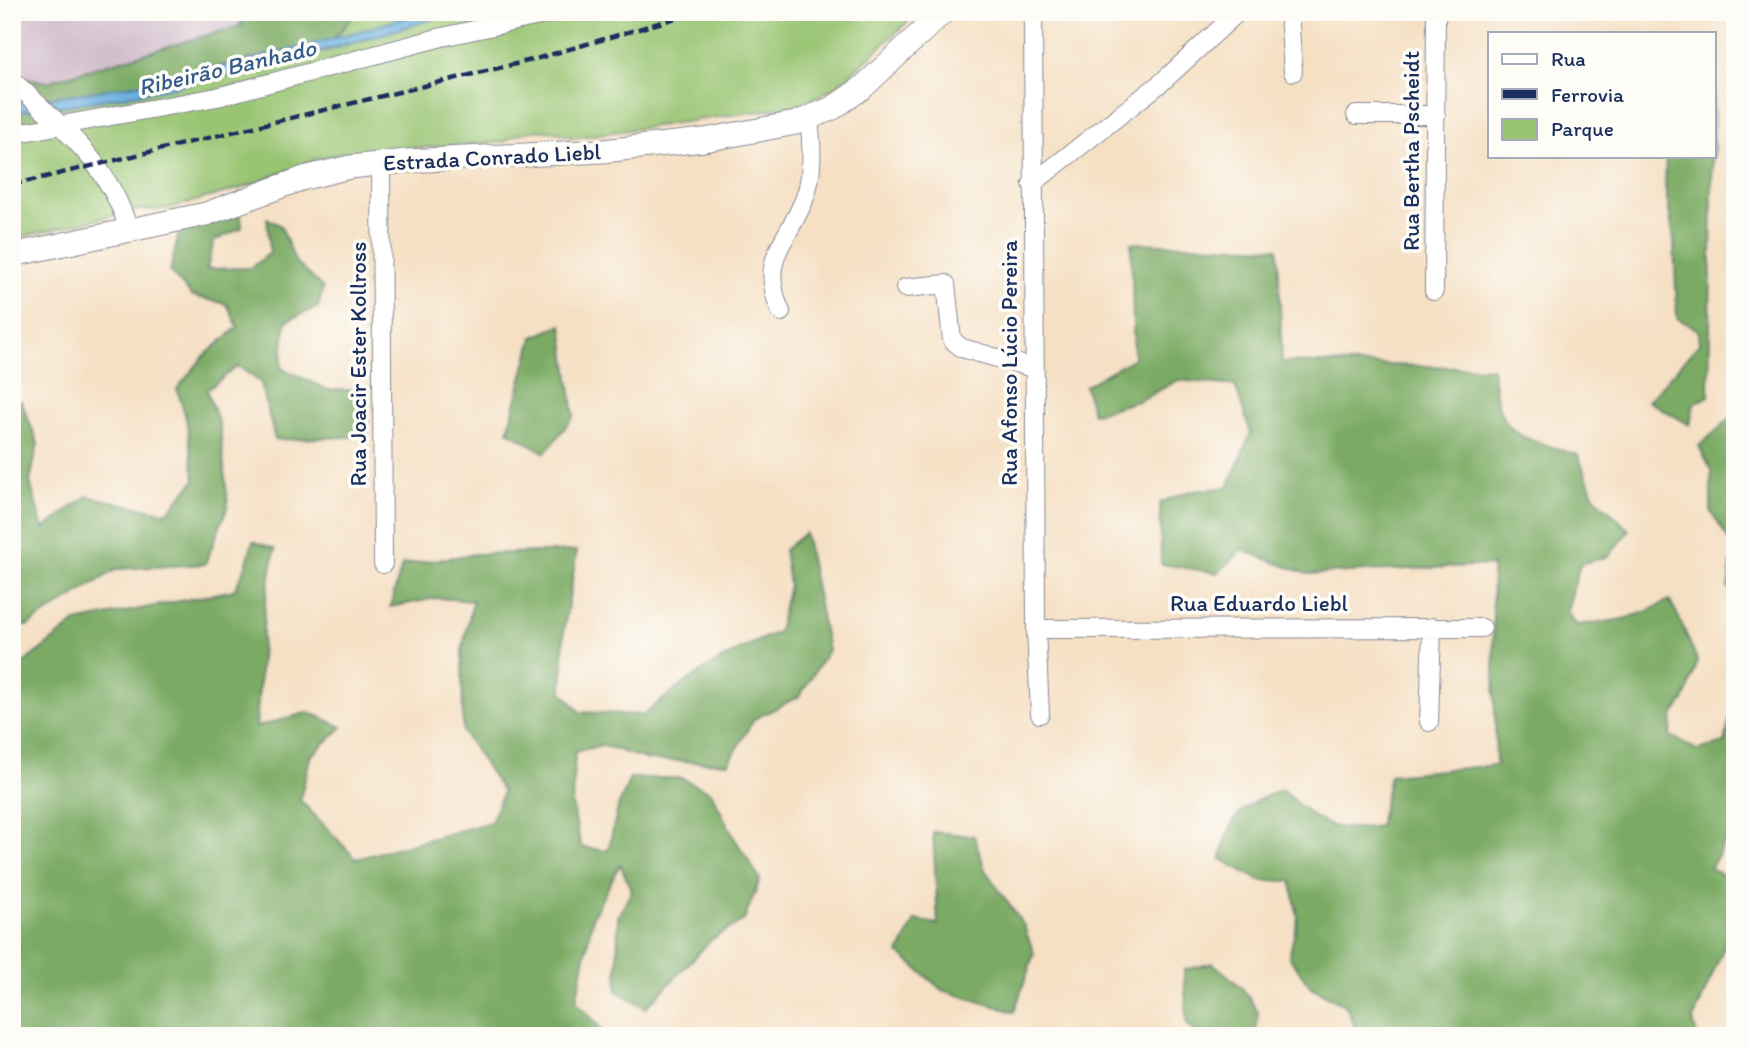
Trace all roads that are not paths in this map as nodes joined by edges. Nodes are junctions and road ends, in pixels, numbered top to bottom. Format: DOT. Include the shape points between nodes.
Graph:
graph roads {
  1 [pos="556,12"];
  2 [pos="943,12"];
  3 [pos="1033,12"];
  4 [pos="1238,12"];
  5 [pos="1289,12"];
  6 [pos="1436,12"];
  7 [pos="1293,72"];
  8 [pos="19,86"];
  9 [pos="1356,115"];
  10 [pos="1436,115"];
  11 [pos="808,118"];
  12 [pos="55,123"];
  13 [pos="12,134"];
  14 [pos="381,163"];
  15 [pos="1032,184"];
  16 [pos="129,230"];
  17 [pos="12,255"];
  18 [pos="905,288"];
  19 [pos="1434,291"];
  20 [pos="781,312"];
  21 [pos="1033,368"];
  22 [pos="383,564"];
  23 [pos="1432,627"];
  24 [pos="1482,628"];
  25 [pos="1036,629"];
  26 [pos="1040,714"];
  27 [pos="1429,722"];
  1 -- 12 [label="street" via="217,97"];
  2 -- 11 [label="main road, Estrada Conrado Liebl" via="862,88"];
  3 -- 15 [label="street, Rua Afonso Lúcio Pereira"];
  4 -- 15 [label="street" via="1161,82"];
  5 -- 7 [label="street"];
  6 -- 10 [label="street, Rua Bertha Pscheidt"];
  8 -- 12 [label="street"];
  9 -- 10 [label="street"];
  10 -- 19 [label="street, Rua Bertha Pscheidt"];
  11 -- 14 [label="main road, Estrada Conrado Liebl" via="736,135 603,152"];
  11 -- 20 [label="street" via="810,177 771,270"];
  12 -- 13 [label="street"];
  12 -- 16 [label="street" via="98,164 116,192"];
  14 -- 16 [label="main road, Estrada Conrado Liebl" via="328,171 227,208"];
  14 -- 22 [label="street, Rua Joacir Ester Kollross"];
  15 -- 21 [label="street, Rua Afonso Lúcio Pereira"];
  16 -- 17 [label="main road, Estrada Conrado Liebl"];
  18 -- 21 [label="street" via="946,284 952,340 962,348"];
  21 -- 25 [label="street, Rua Afonso Lúcio Pereira"];
  23 -- 24 [label="street, Rua Eduardo Liebl"];
  23 -- 25 [label="street, Rua Eduardo Liebl"];
  23 -- 27 [label="street"];
  25 -- 26 [label="street, Rua Afonso Lúcio Pereira"];
}
